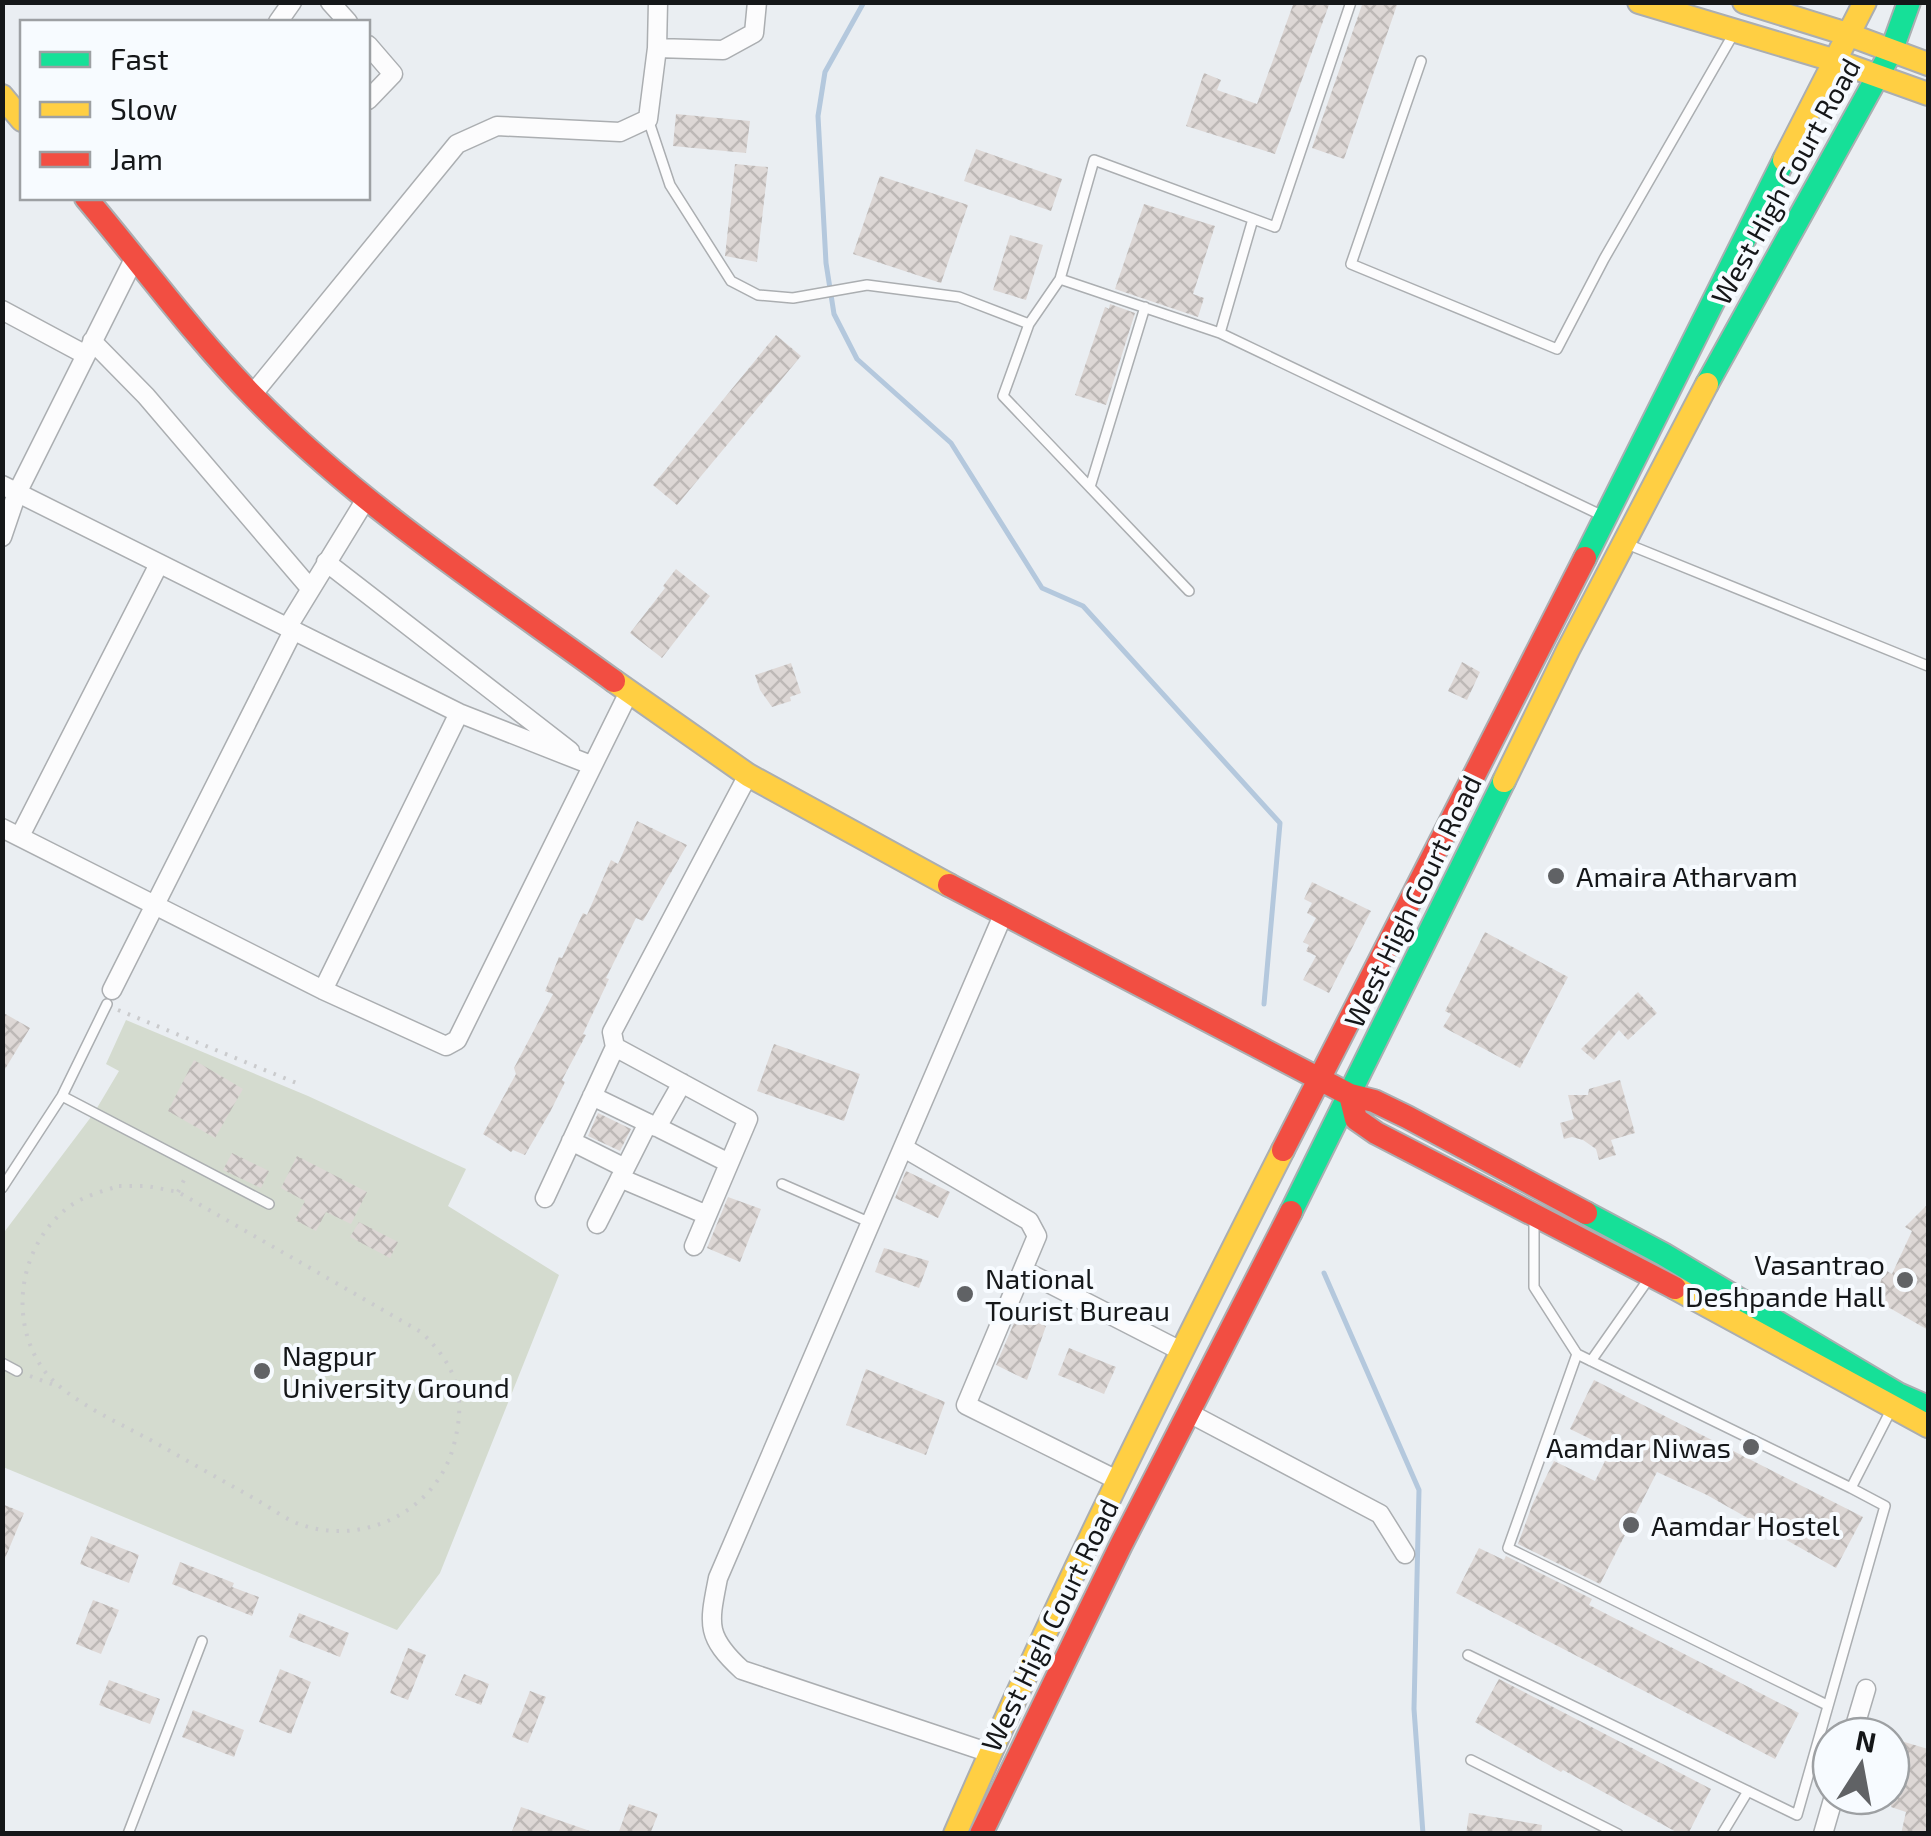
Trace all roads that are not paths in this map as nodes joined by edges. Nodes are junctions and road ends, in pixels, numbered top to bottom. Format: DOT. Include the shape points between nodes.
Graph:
graph roads {
  1 [pos="658,2"];
  2 [pos="757,2"];
  3 [pos="1351,2"];
  4 [pos="1639,2"];
  5 [pos="1744,2"];
  6 [pos="1866,2"];
  7 [pos="1909,2"];
  8 [pos="1735,31"];
  9 [pos="1846,34"];
  10 [pos="370,47"];
  11 [pos="657,48"];
  12 [pos="1891,52"];
  13 [pos="1834,60"];
  14 [pos="1420,61"];
  15 [pos="1928,64"];
  16 [pos="1878,76"];
  17 [pos="1928,94"];
  18 [pos="2,96"];
  19 [pos="370,98"];
  20 [pos="20,118"];
  21 [pos="648,119"];
  22 [pos="88,200"];
  23 [pos="1253,220"];
  24 [pos="134,257"];
  25 [pos="1060,279"];
  26 [pos="1144,307"];
  27 [pos="2,310"];
  28 [pos="1029,324"];
  29 [pos="1220,333"];
  30 [pos="89,348"];
  31 [pos="252,394"];
  32 [pos="1090,488"];
  33 [pos="10,489"];
  34 [pos="366,499"];
  35 [pos="1606,517"];
  36 [pos="2,537"];
  37 [pos="1624,543"];
  38 [pos="326,562"];
  39 [pos="159,564"];
  40 [pos="309,587"];
  41 [pos="1189,590"];
  42 [pos="290,629"];
  43 [pos="1928,666"];
  44 [pos="628,692"];
  45 [pos="459,713"];
  46 [pos="585,763"];
  47 [pos="748,775"];
  48 [pos="11,832"];
  49 [pos="156,904"];
  50 [pos="1003,915"];
  51 [pos="323,990"];
  52 [pos="109,997"];
  53 [pos="614,1047"];
  54 [pos="1320,1078"];
  55 [pos="682,1084"];
  56 [pos="1350,1095"];
  57 [pos="62,1096"];
  58 [pos="592,1096"];
  59 [pos="652,1125"];
  60 [pos="571,1141"];
  61 [pos="904,1148"];
  62 [pos="728,1164"];
  63 [pos="623,1173"];
  64 [pos="782,1184"];
  65 [pos="2,1188"];
  66 [pos="545,1198"];
  67 [pos="269,1204"];
  68 [pos="1534,1214"];
  69 [pos="707,1215"];
  70 [pos="872,1223"];
  71 [pos="597,1224"];
  72 [pos="694,1246"];
  73 [pos="1023,1270"];
  74 [pos="1651,1275"];
  75 [pos="1181,1352"];
  76 [pos="1577,1354"];
  77 [pos="1591,1361"];
  78 [pos="2,1363"];
  79 [pos="17,1372"];
  80 [pos="1895,1401"];
  81 [pos="1928,1407"];
  82 [pos="1189,1412"];
  83 [pos="1928,1426"];
  84 [pos="1119,1481"];
  85 [pos="1851,1488"];
  86 [pos="1406,1554"];
  87 [pos="202,1641"];
  88 [pos="1468,1656"];
  89 [pos="1866,1689"];
  90 [pos="1827,1705"];
  91 [pos="1858,1716"];
  92 [pos="990,1753"];
  93 [pos="1471,1760"];
  94 [pos="1748,1792"];
  95 [pos="128,1834"];
  96 [pos="955,1834"];
  97 [pos="981,1834"];
  98 [pos="1618,1834"];
  99 [pos="1722,1834"];
  1 -- 11 [label="street"];
  2 -- 11 [label="street" via="754,33 723,50"];
  3 -- 23 [label="lane" via="1275,228"];
  4 -- 8 [label="main road"];
  5 -- 9 [label="main road"];
  6 -- 9 [label="main road, West High Court Road"];
  7 -- 12 [label="main road, West High Court Road"];
  8 -- 13 [label="main road"];
  8 -- 14 [label="lane" via="1557,349 1351,264"];
  9 -- 12 [label="main road"];
  9 -- 13 [label="main road, West High Court Road"];
  10 -- 19 [label="street" via="393,74"];
  11 -- 21 [label="street"];
  12 -- 15 [label="main road"];
  12 -- 16 [label="main road, West High Court Road"];
  13 -- 16 [label="main road"];
  13 -- 35 [label="main road, West High Court Road"];
  16 -- 17 [label="main road"];
  16 -- 37 [label="main road, West High Court Road"];
  18 -- 20 [label="main road"];
  21 -- 28 [label="lane" via="670,185 730,281 758,295 793,298 867,285 958,297"];
  21 -- 31 [label="street" via="620,132 497,126 457,144"];
  22 -- 24 [label="main road"];
  23 -- 25 [label="lane" via="1094,160"];
  23 -- 29 [label="lane"];
  24 -- 30 [label="street"];
  24 -- 31 [label="main road"];
  25 -- 26 [label="lane"];
  25 -- 28 [label="lane"];
  26 -- 29 [label="lane"];
  26 -- 32 [label="lane"];
  27 -- 30 [label="street"];
  28 -- 32 [label="lane" via="1003,396"];
  29 -- 35 [label="lane"];
  30 -- 33 [label="street"];
  30 -- 40 [label="street" via="146,396"];
  31 -- 34 [label="main road"];
  32 -- 41 [label="lane"];
  33 -- 36 [label="street"];
  33 -- 39 [label="street"];
  34 -- 38 [label="street"];
  34 -- 44 [label="main road"];
  35 -- 54 [label="main road, West High Court Road"];
  37 -- 43 [label="lane"];
  37 -- 56 [label="main road, West High Court Road"];
  38 -- 40 [label="street"];
  38 -- 46 [label="street"];
  39 -- 42 [label="street"];
  39 -- 48 [label="street"];
  40 -- 42 [label="street"];
  42 -- 45 [label="street"];
  42 -- 49 [label="street"];
  44 -- 46 [label="street"];
  44 -- 47 [label="main road"];
  45 -- 46 [label="street"];
  45 -- 51 [label="street"];
  46 -- 51 [label="street" via="457,1040 446,1046"];
  47 -- 50 [label="main road"];
  47 -- 53 [label="street" via="612,1032"];
  48 -- 49 [label="street"];
  49 -- 51 [label="street"];
  49 -- 52 [label="street"];
  50 -- 54 [label="main road"];
  50 -- 61 [label="street"];
  52 -- 57 [label="lane"];
  53 -- 55 [label="street"];
  53 -- 58 [label="street"];
  54 -- 56 [label="main road"];
  54 -- 75 [label="main road, West High Court Road"];
  55 -- 59 [label="street"];
  55 -- 62 [label="street" via="748,1118"];
  56 -- 68 [label="main road" via="1356,1119 1376,1132"];
  56 -- 80 [label="main road" via="1406,1117 1663,1254"];
  56 -- 82 [label="main road, West High Court Road"];
  57 -- 65 [label="lane"];
  57 -- 67 [label="lane"];
  58 -- 59 [label="street"];
  58 -- 60 [label="street"];
  59 -- 62 [label="street"];
  59 -- 63 [label="street"];
  60 -- 63 [label="street"];
  60 -- 66 [label="street"];
  61 -- 70 [label="street"];
  61 -- 73 [label="street" via="1029,1221 1037,1236"];
  62 -- 69 [label="street"];
  63 -- 69 [label="street"];
  63 -- 71 [label="street"];
  64 -- 70 [label="lane"];
  68 -- 74 [label="main road"];
  68 -- 76 [label="lane" via="1534,1287"];
  69 -- 72 [label="street"];
  70 -- 92 [label="street" via="718,1578 710,1621 720,1650 742,1670"];
  73 -- 75 [label="street"];
  73 -- 84 [label="street" via="966,1406"];
  74 -- 77 [label="lane"];
  74 -- 80 [label="main road"];
  75 -- 84 [label="main road, West High Court Road"];
  76 -- 77 [label="lane"];
  76 -- 90 [label="lane" via="1508,1548"];
  77 -- 85 [label="lane"];
  78 -- 79 [label="lane"];
  80 -- 81 [label="main road"];
  80 -- 83 [label="main road"];
  80 -- 85 [label="lane"];
  82 -- 86 [label="street" via="1380,1514"];
  82 -- 97 [label="main road, West High Court Road"];
  84 -- 92 [label="main road, West High Court Road"];
  85 -- 90 [label="lane" via="1885,1506"];
  87 -- 95 [label="lane"];
  88 -- 94 [label="lane"];
  89 -- 91 [label="street"];
  90 -- 94 [label="lane" via="1797,1815"];
  92 -- 96 [label="main road, West High Court Road"];
  93 -- 98 [label="lane"];
  94 -- 99 [label="lane"];
}
